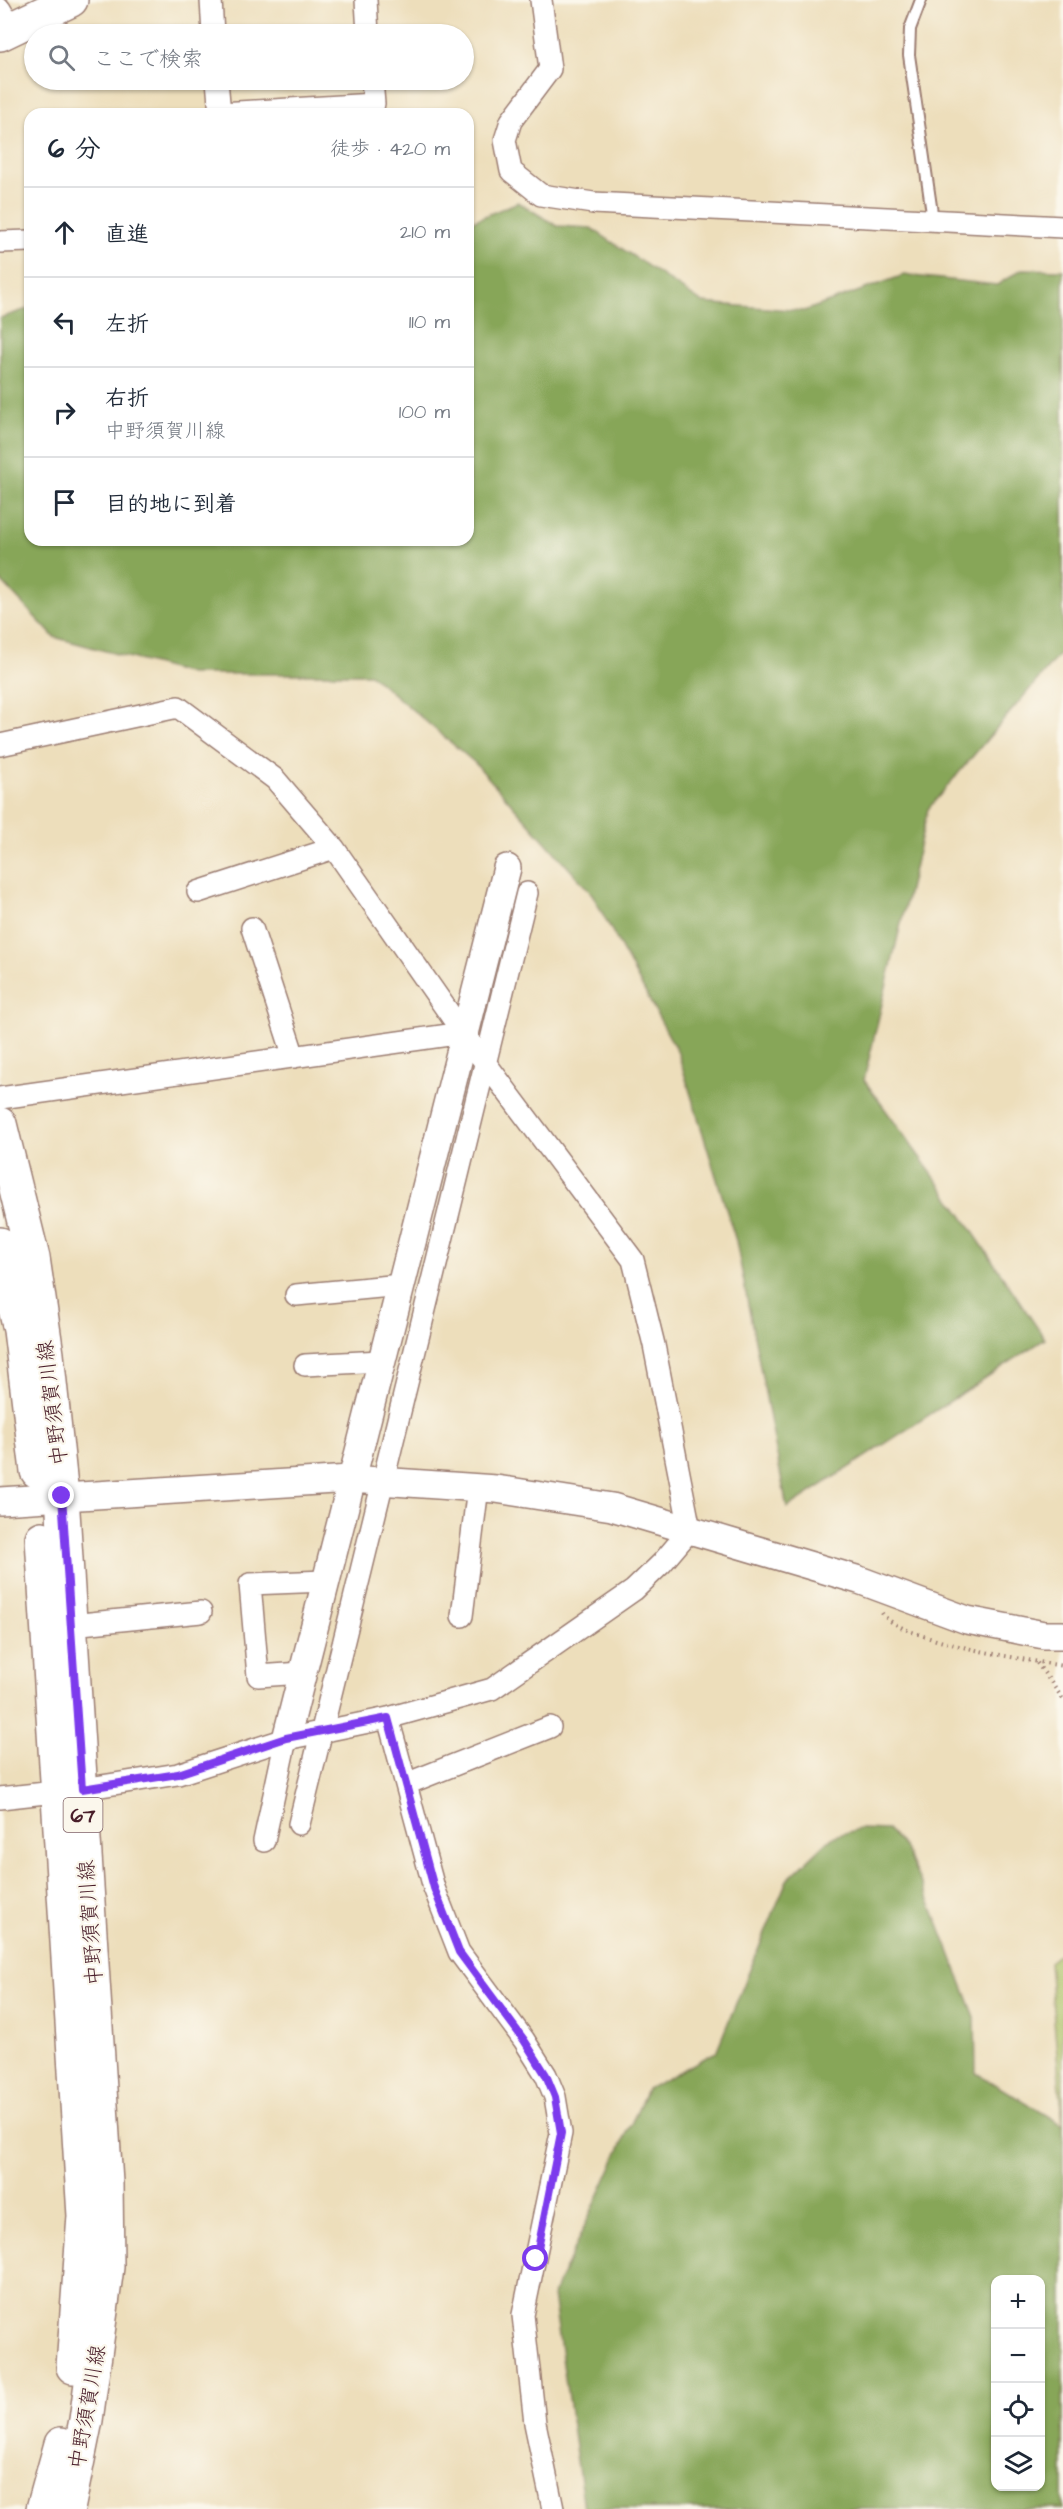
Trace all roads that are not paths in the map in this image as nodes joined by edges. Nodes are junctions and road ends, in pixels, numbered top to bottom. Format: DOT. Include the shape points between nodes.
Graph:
graph roads {
  1 [pos="71,0"];
  2 [pos="215,0"];
  3 [pos="366,0"];
  4 [pos="540,0"];
  5 [pos="921,0"];
  6 [pos="4,23"];
  7 [pos="214,24"];
  8 [pos="367,24"];
  9 [pos="218,90"];
  10 [pos="373,90"];
  11 [pos="219,108"];
  12 [pos="312,108"];
  13 [pos="933,220"];
  14 [pos="1063,227"];
  15 [pos="24,241"];
  16 [pos="0,242"];
  17 [pos="0,745"];
  18 [pos="334,848"];
  19 [pos="507,868"];
  20 [pos="198,892"];
  21 [pos="527,893"];
  22 [pos="252,928"];
  23 [pos="463,1033"];
  24 [pos="294,1057"];
  25 [pos="486,1064"];
  26 [pos="0,1098"];
  27 [pos="0,1124"];
  28 [pos="0,1244"];
  29 [pos="401,1286"];
  30 [pos="296,1294"];
  31 [pos="381,1361"];
  32 [pos="305,1365"];
  33 [pos="350,1479"];
  34 [pos="382,1481"];
  35 [pos="478,1487"];
  36 [pos="51,1497"];
  37 [pos="0,1501"];
  38 [pos="690,1530"];
  39 [pos="325,1581"];
  40 [pos="201,1612"];
  41 [pos="462,1616"];
  42 [pos="71,1624"];
  43 [pos="1063,1635"];
  44 [pos="302,1673"];
  45 [pos="388,1718"];
  46 [pos="550,1727"];
  47 [pos="322,1731"];
  48 [pos="286,1738"];
  49 [pos="406,1784"];
  50 [pos="69,1790"];
  51 [pos="0,1797"];
  52 [pos="299,1824"];
  53 [pos="264,1841"];
  54 [pos="43,2509"];
  55 [pos="68,2509"];
  56 [pos="554,2509"];
  1 -- 6 [label="main road"];
  2 -- 7 [label="street"];
  3 -- 8 [label="street"];
  4 -- 13 [label="street" via="550,69 511,121 505,140 511,171 540,195 593,203"];
  5 -- 13 [label="lane" via="910,29 909,55"];
  9 -- 11 [label="street"];
  10 -- 12 [label="street" via="374,104"];
  13 -- 14 [label="street"];
  15 -- 16 [label="street"];
  17 -- 18 [label="street" via="178,707 275,779"];
  18 -- 20 [label="street"];
  18 -- 23 [label="street"];
  19 -- 23 [label="street"];
  21 -- 25 [label="street"];
  22 -- 24 [label="street"];
  23 -- 24 [label="street"];
  23 -- 25 [label="street"];
  23 -- 29 [label="street" via="462,1052"];
  24 -- 26 [label="street"];
  25 -- 34 [label="street"];
  25 -- 38 [label="street" via="633,1260"];
  27 -- 36 [label="main road, 中野須賀川線 / 67" via="33,1258 47,1354"];
  28 -- 36 [label="main road, 中野須賀川線 / 67"];
  29 -- 30 [label="street"];
  29 -- 31 [label="street"];
  31 -- 32 [label="street"];
  31 -- 33 [label="street"];
  33 -- 34 [label="street"];
  33 -- 36 [label="street"];
  33 -- 39 [label="street"];
  34 -- 35 [label="street"];
  34 -- 47 [label="street"];
  35 -- 38 [label="street" via="612,1507"];
  35 -- 41 [label="street"];
  36 -- 37 [label="street"];
  36 -- 42 [label="main road, 中野須賀川線 / 67"];
  36 -- 50 [label="main road, 中野須賀川線 / 67"];
  38 -- 43 [label="street" via="859,1580 967,1620"];
  38 -- 45 [label="street" via="634,1590 492,1689"];
  39 -- 44 [label="street"];
  39 -- 44 [label="street" via="250,1584 258,1676"];
  40 -- 42 [label="street"];
  42 -- 50 [label="main road, 中野須賀川線 / 67"];
  44 -- 48 [label="street"];
  45 -- 47 [label="street"];
  45 -- 49 [label="street"];
  46 -- 49 [label="street"];
  47 -- 48 [label="street"];
  47 -- 52 [label="street"];
  48 -- 50 [label="street" via="178,1774"];
  48 -- 53 [label="street"];
  49 -- 56 [label="street" via="434,1888 459,1952 524,2040 555,2097 561,2133 523,2315 535,2422"];
  50 -- 51 [label="street"];
  50 -- 54 [label="main road, 中野須賀川線 / 67" via="84,2216 67,2419"];
  50 -- 55 [label="main road, 中野須賀川線 / 67" via="106,2183 107,2267 86,2420"];
}
